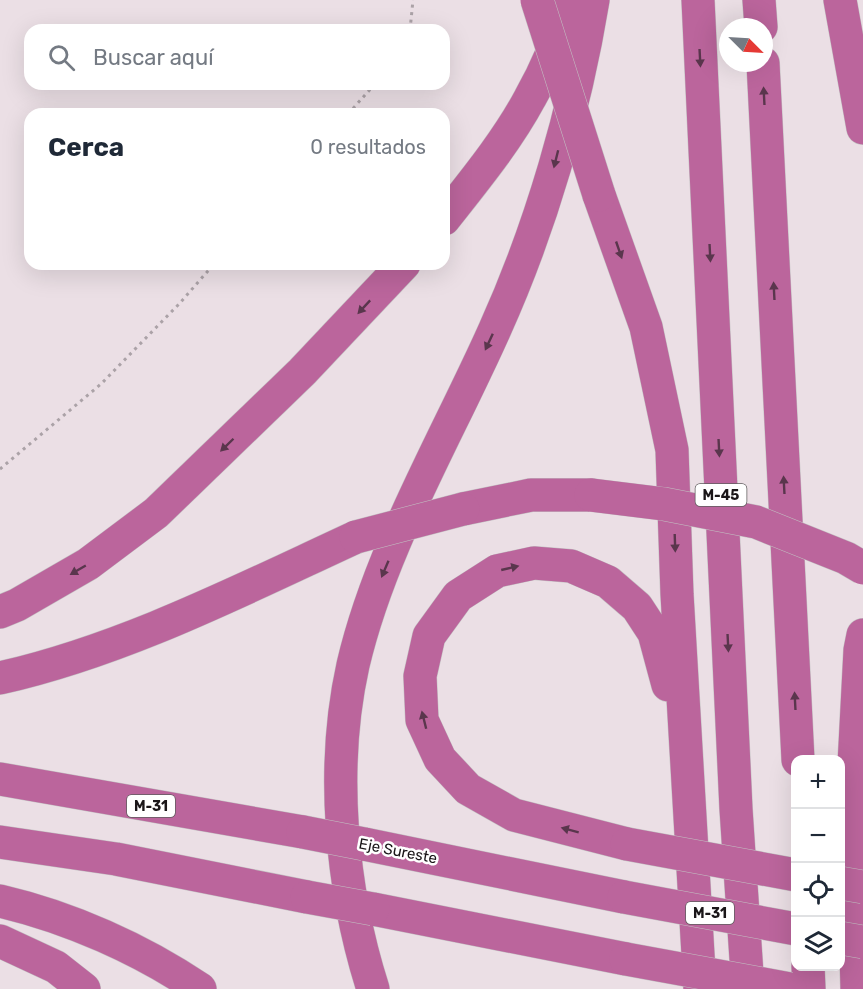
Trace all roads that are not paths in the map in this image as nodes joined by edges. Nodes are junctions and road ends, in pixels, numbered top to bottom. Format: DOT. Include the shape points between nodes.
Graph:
graph roads {
  1 [pos="537,0"];
  2 [pos="571,0"];
  3 [pos="593,0"];
  4 [pos="698,0"];
  5 [pos="759,0"];
  6 [pos="840,0"];
  7 [pos="760,18"];
  8 [pos="763,72"];
  9 [pos="863,128"];
  10 [pos="450,211"];
  11 [pos="398,270"];
  12 [pos="863,568"];
  13 [pos="0,612"];
  14 [pos="863,635"];
  15 [pos="0,678"];
  16 [pos="798,755"];
  17 [pos="0,779"];
  18 [pos="688,811"];
  19 [pos="0,842"];
  20 [pos="791,874"];
  21 [pos="845,884"];
  22 [pos="863,888"];
  23 [pos="0,901"];
  24 [pos="791,928"];
  25 [pos="845,939"];
  26 [pos="0,941"];
  27 [pos="863,942"];
  28 [pos="808,971"];
  29 [pos="84,989"];
  30 [pos="200,989"];
  31 [pos="373,989"];
  32 [pos="700,989"];
  33 [pos="748,989"];
  34 [pos="790,989"];
  35 [pos="809,989"];
  36 [pos="857,989"];
  1 -- 18 [label="highway, one-way, bridge" via="646,327 672,450"];
  2 -- 10 [label="highway" via="530,99"];
  3 -- 31 [label="highway, one-way" via="553,171 526,252 496,328 407,515 376,591 354,664 344,724 343,819 347,876"];
  4 -- 33 [label="highway, M-45, one-way"];
  5 -- 7 [label="highway"];
  6 -- 9 [label="highway"];
  16 -- 8 [label="highway, one-way"];
  11 -- 13 [label="highway, one-way" via="302,372 156,513 88,564"];
  12 -- 15 [label="highway, bridge" via="756,522 591,495 531,495 356,537 109,647"];
  14 -- 36 [label="highway" via="852,803"];
  17 -- 24 [label="highway, Eje Sureste / M-31, bridge" via="303,832"];
  20 -- 18 [label="highway, one-way, bridge" via="627,844 514,815 468,789 440,759 422,720 420,676 429,636 458,596 496,571 534,563 571,566 608,582 637,607 654,633 670,693"];
  18 -- 32 [label="highway"];
  19 -- 34 [label="highway, bridge" via="116,859"];
  21 -- 22 [label="highway, bridge"];
  23 -- 30 [label="highway" via="111,939"];
  25 -- 27 [label="highway, bridge"];
  26 -- 29 [label="highway" via="56,968"];
  28 -- 35 [label="highway"];
}
